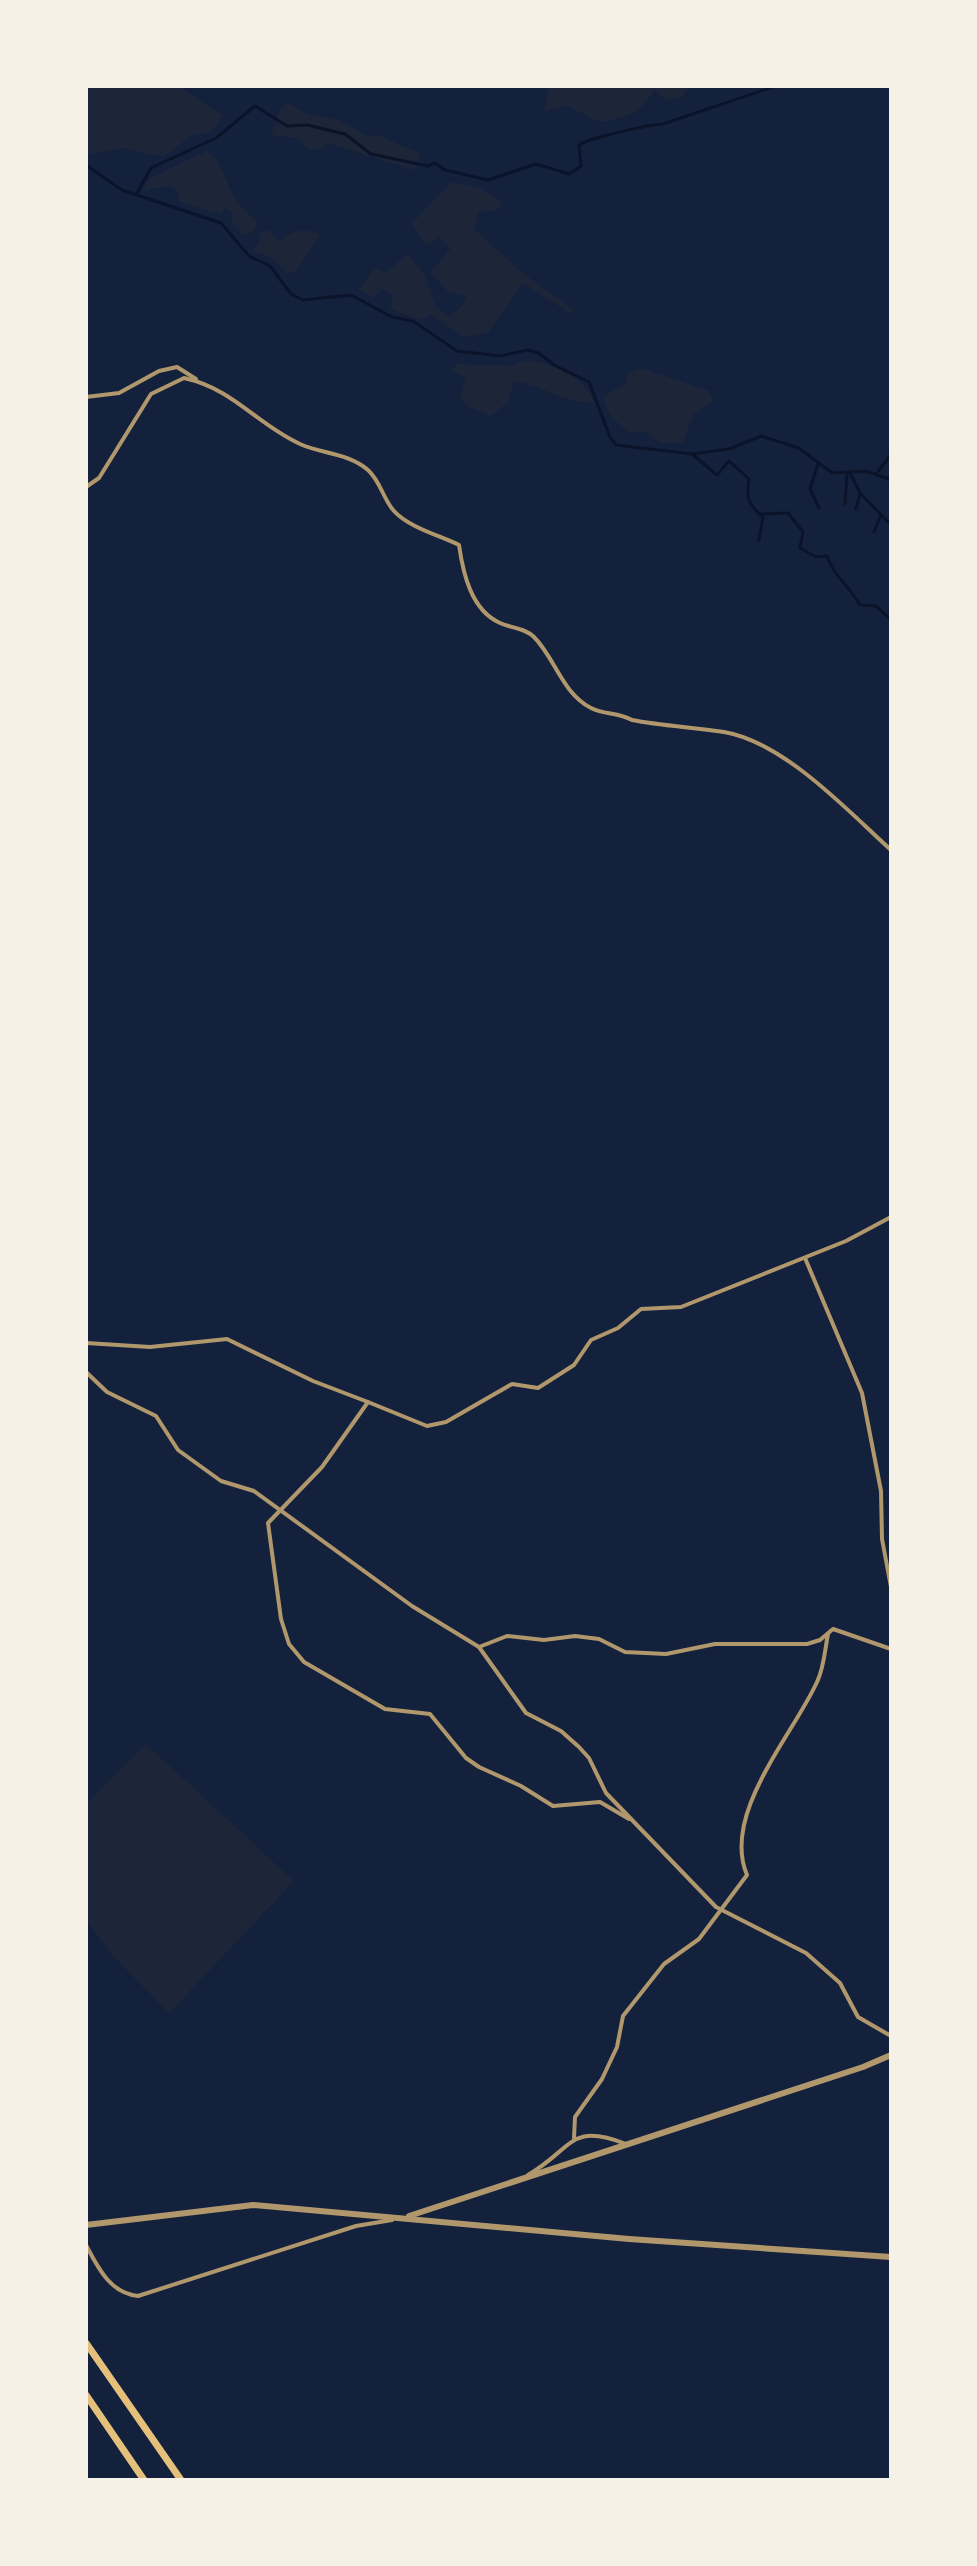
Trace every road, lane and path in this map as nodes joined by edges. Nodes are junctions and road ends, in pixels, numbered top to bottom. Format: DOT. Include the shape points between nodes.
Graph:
graph roads {
  1 [pos="202,382"];
  2 [pos="86,397"];
  3 [pos="86,487"];
  4 [pos="891,850"];
  5 [pos="891,1217"];
  6 [pos="805,1258"];
  7 [pos="86,1343"];
  8 [pos="86,1372"];
  9 [pos="368,1402"];
  10 [pos="280,1511"];
  11 [pos="891,1587"];
  12 [pos="828,1634"];
  13 [pos="479,1647"];
  14 [pos="891,1649"];
  15 [pos="629,1819"];
  16 [pos="722,1911"];
  17 [pos="891,2036"];
  18 [pos="891,2055"];
  19 [pos="574,2138"];
  20 [pos="629,2144"];
  21 [pos="519,2180"];
  22 [pos="406,2217"];
  23 [pos="86,2225"];
  24 [pos="86,2245"];
  25 [pos="891,2257"];
  26 [pos="86,2343"];
  27 [pos="86,2395"];
  28 [pos="144,2480"];
  29 [pos="181,2480"];
  1 -- 2 [label="street" via="177,367 119,393"];
  1 -- 3 [label="street" via="184,378 151,394 99,478"];
  1 -- 4 [label="street" via="299,444 356,462 370,472 401,517 459,545 480,609 533,636 579,700 593,709 666,726 726,732 750,741 816,782"];
  5 -- 6 [label="street"];
  6 -- 9 [label="street" via="681,1307 641,1309 618,1328 591,1340 574,1365 538,1388 512,1384 446,1422 427,1426"];
  6 -- 11 [label="street" via="862,1393 881,1491"];
  7 -- 9 [label="street" via="150,1347 227,1339"];
  8 -- 10 [label="street" via="107,1392 156,1416 178,1450 221,1481 254,1491"];
  9 -- 10 [label="street" via="322,1467"];
  10 -- 13 [label="street"];
  10 -- 15 [label="street" via="268,1523 267,1533 281,1619 289,1644 304,1662 385,1709 430,1714 466,1758 553,1806 600,1802"];
  12 -- 13 [label="street" via="807,1644 715,1644 666,1654 625,1652 599,1639 575,1636 507,1636"];
  12 -- 14 [label="street" via="842,1630"];
  12 -- 16 [label="street" via="818,1681 756,1792 740,1841 747,1875"];
  13 -- 15 [label="street" via="526,1713 561,1731 589,1758 606,1793"];
  15 -- 16 [label="street"];
  16 -- 17 [label="street" via="806,1953 840,1983 858,2017"];
  16 -- 19 [label="street" via="699,1939 664,1964 623,2016 617,2047 602,2079 575,2117"];
  18 -- 20 [label="street"];
  19 -- 20 [label="street" via="599,2133"];
  19 -- 21 [label="street" via="552,2161"];
  20 -- 21 [label="street"];
  21 -- 22 [label="street"];
  22 -- 23 [label="street" via="253,2205"];
  22 -- 24 [label="street" via="356,2226 138,2296 101,2274"];
  22 -- 25 [label="street"];
  26 -- 29 [label="highway"];
  27 -- 28 [label="highway"];
}
